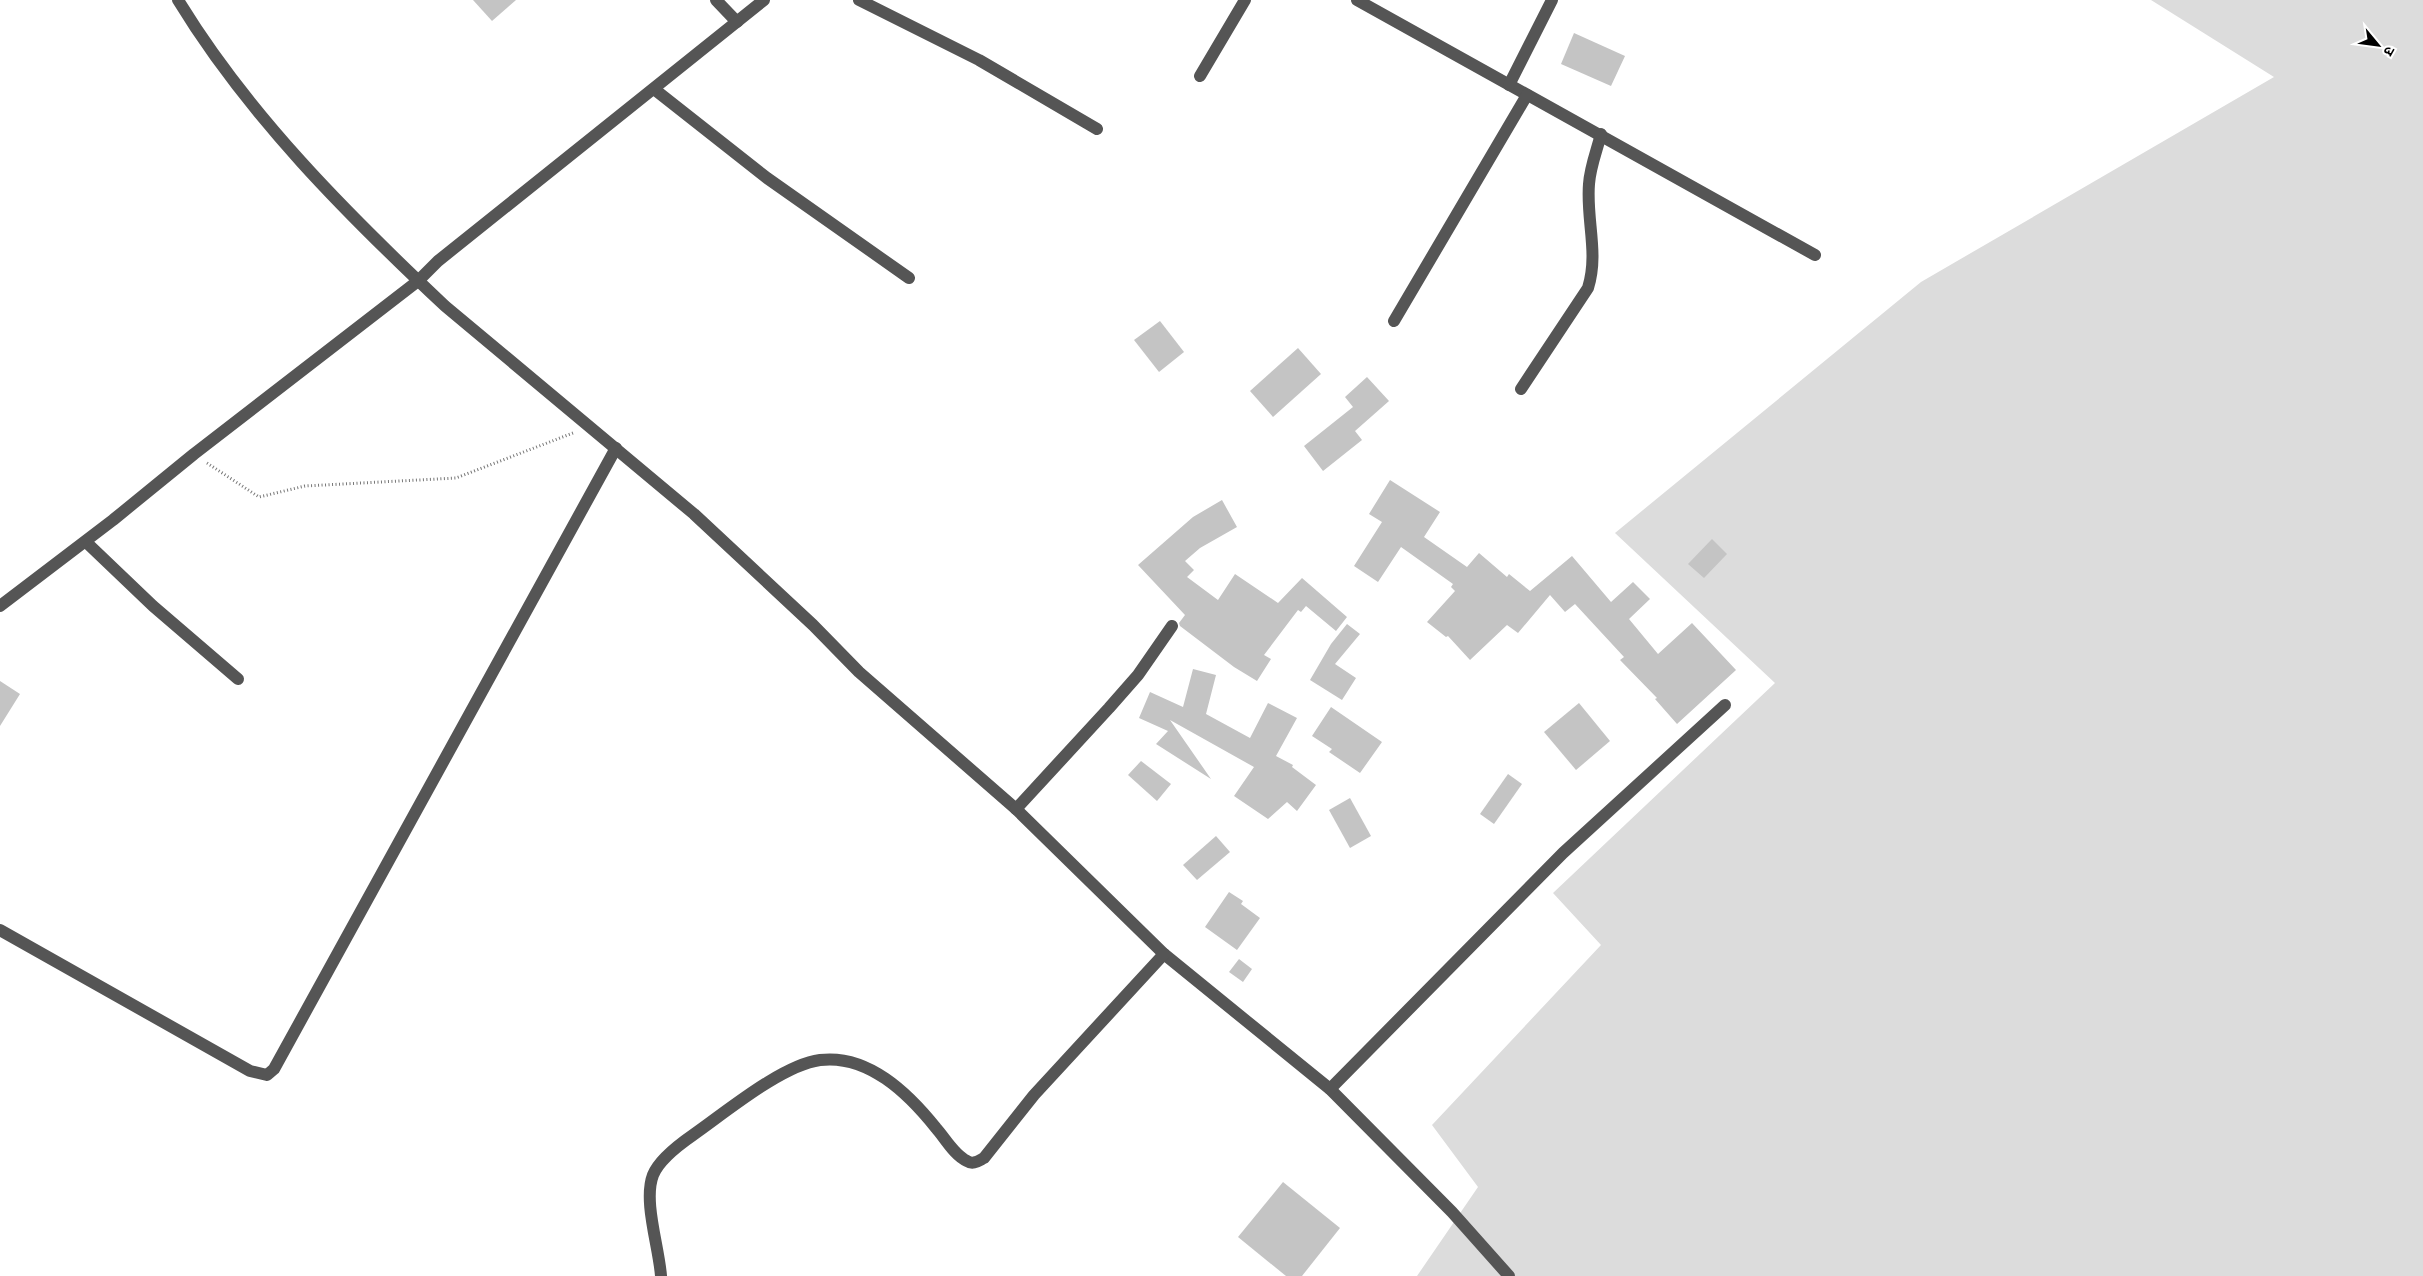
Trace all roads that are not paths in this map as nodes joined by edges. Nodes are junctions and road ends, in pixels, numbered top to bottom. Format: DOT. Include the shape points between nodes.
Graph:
graph roads {
  1 [pos="178,0"];
  2 [pos="716,0"];
  3 [pos="764,0"];
  4 [pos="859,0"];
  5 [pos="1245,0"];
  6 [pos="1357,0"];
  7 [pos="1552,0"];
  8 [pos="737,22"];
  9 [pos="1200,76"];
  10 [pos="1509,85"];
  11 [pos="654,88"];
  12 [pos="1527,95"];
  13 [pos="1097,129"];
  14 [pos="1601,134"];
  15 [pos="1815,255"];
  16 [pos="909,278"];
  17 [pos="418,281"];
  18 [pos="1394,322"];
  19 [pos="1521,388"];
  20 [pos="616,448"];
  21 [pos="86,542"];
  22 [pos="0,606"];
  23 [pos="1172,626"];
  24 [pos="238,679"];
  25 [pos="1725,705"];
  26 [pos="1016,809"];
  27 [pos="0,930"];
  28 [pos="1164,954"];
  29 [pos="1330,1088"];
  30 [pos="661,1276"];
  31 [pos="1509,1276"];
  1 -- 17 [label="street" via="239,86 292,150"];
  2 -- 8 [label="street"];
  3 -- 8 [label="street"];
  4 -- 13 [label="street" via="979,60"];
  5 -- 9 [label="street"];
  6 -- 10 [label="street"];
  7 -- 10 [label="street"];
  8 -- 11 [label="street"];
  10 -- 12 [label="street"];
  11 -- 16 [label="street" via="767,178"];
  11 -- 17 [label="street" via="438,261"];
  12 -- 14 [label="street"];
  12 -- 18 [label="street"];
  14 -- 15 [label="street"];
  14 -- 19 [label="street" via="1589,183 1594,252 1588,288"];
  17 -- 20 [label="street"];
  17 -- 21 [label="street"];
  20 -- 26 [label="street" via="694,514 859,672"];
  20 -- 27 [label="street" via="274,1069 267,1075 250,1071"];
  21 -- 22 [label="street"];
  21 -- 24 [label="street"];
  23 -- 26 [label="street" via="1138,675"];
  25 -- 29 [label="street" via="1563,853"];
  26 -- 28 [label="street"];
  28 -- 29 [label="street"];
  28 -- 30 [label="street" via="1034,1095 984,1158 975,1163 958,1154 910,1099 866,1067 845,1060 820,1060 795,1067 778,1077 688,1138 653,1173 651,1203"];
  29 -- 31 [label="street" via="1452,1212"];
}
